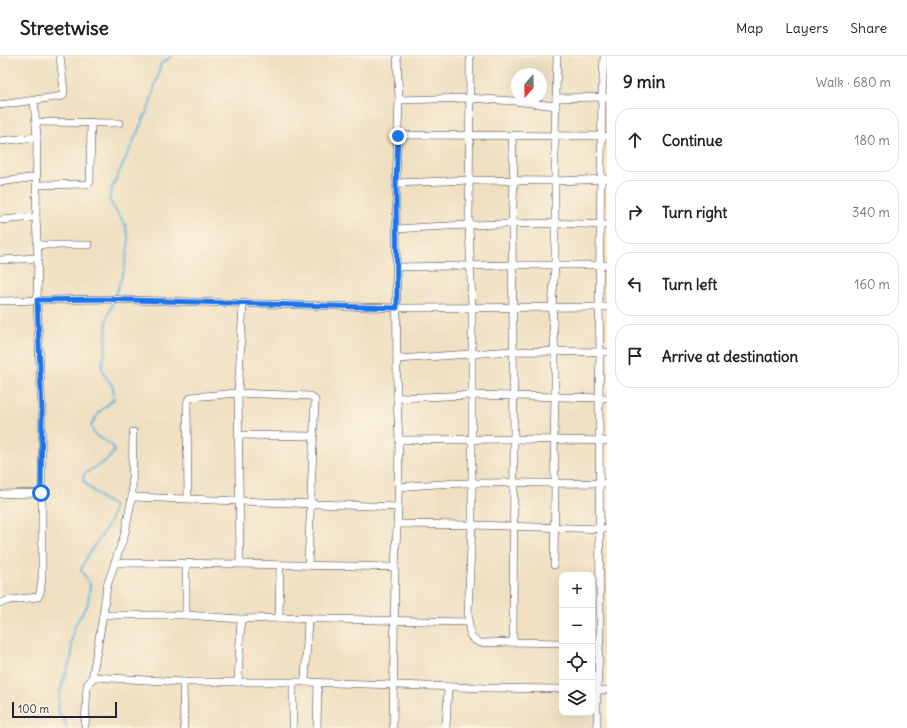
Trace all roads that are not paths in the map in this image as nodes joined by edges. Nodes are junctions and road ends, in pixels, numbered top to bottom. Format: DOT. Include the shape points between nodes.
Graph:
graph roads {
  1 [pos="60,56"];
  2 [pos="397,56"];
  3 [pos="470,56"];
  4 [pos="557,56"];
  5 [pos="604,56"];
  6 [pos="604,97"];
  7 [pos="469,98"];
  8 [pos="556,98"];
  9 [pos="399,100"];
  10 [pos="34,101"];
  11 [pos="0,105"];
  12 [pos="556,106"];
  13 [pos="36,122"];
  14 [pos="91,122"];
  15 [pos="119,123"];
  16 [pos="469,135"];
  17 [pos="512,135"];
  18 [pos="398,136"];
  19 [pos="555,136"];
  20 [pos="604,136"];
  21 [pos="37,137"];
  22 [pos="0,141"];
  23 [pos="37,177"];
  24 [pos="604,179"];
  25 [pos="470,180"];
  26 [pos="514,181"];
  27 [pos="556,181"];
  28 [pos="0,182"];
  29 [pos="396,183"];
  30 [pos="37,185"];
  31 [pos="36,217"];
  32 [pos="0,220"];
  33 [pos="555,223"];
  34 [pos="469,224"];
  35 [pos="512,224"];
  36 [pos="604,224"];
  37 [pos="397,228"];
  38 [pos="38,245"];
  39 [pos="89,245"];
  40 [pos="38,258"];
  41 [pos="0,260"];
  42 [pos="513,265"];
  43 [pos="604,265"];
  44 [pos="471,266"];
  45 [pos="556,266"];
  46 [pos="397,267"];
  47 [pos="37,300"];
  48 [pos="0,301"];
  49 [pos="243,304"];
  50 [pos="472,306"];
  51 [pos="512,306"];
  52 [pos="599,306"];
  53 [pos="552,307"];
  54 [pos="607,307"];
  55 [pos="397,308"];
  56 [pos="513,351"];
  57 [pos="555,352"];
  58 [pos="603,352"];
  59 [pos="471,354"];
  60 [pos="398,358"];
  61 [pos="238,393"];
  62 [pos="472,395"];
  63 [pos="514,396"];
  64 [pos="556,396"];
  65 [pos="397,398"];
  66 [pos="599,398"];
  67 [pos="607,398"];
  68 [pos="133,432"];
  69 [pos="239,435"];
  70 [pos="313,436"];
  71 [pos="514,439"];
  72 [pos="399,440"];
  73 [pos="471,440"];
  74 [pos="554,440"];
  75 [pos="603,441"];
  76 [pos="472,482"];
  77 [pos="514,483"];
  78 [pos="599,483"];
  79 [pos="607,483"];
  80 [pos="555,484"];
  81 [pos="398,487"];
  82 [pos="41,493"];
  83 [pos="0,494"];
  84 [pos="132,497"];
  85 [pos="188,498"];
  86 [pos="239,500"];
  87 [pos="311,503"];
  88 [pos="398,507"];
  89 [pos="397,524"];
  90 [pos="472,525"];
  91 [pos="514,527"];
  92 [pos="554,528"];
  93 [pos="603,529"];
  94 [pos="114,563"];
  95 [pos="186,563"];
  96 [pos="240,563"];
  97 [pos="280,565"];
  98 [pos="308,565"];
  99 [pos="554,565"];
  100 [pos="394,567"];
  101 [pos="0,603"];
  102 [pos="103,615"];
  103 [pos="186,615"];
  104 [pos="279,618"];
  105 [pos="241,619"];
  106 [pos="308,619"];
  107 [pos="395,622"];
  108 [pos="468,622"];
  109 [pos="513,642"];
  110 [pos="599,642"];
  111 [pos="559,643"];
  112 [pos="92,679"];
  113 [pos="183,682"];
  114 [pos="238,682"];
  115 [pos="305,682"];
  116 [pos="293,683"];
  117 [pos="318,683"];
  118 [pos="394,684"];
  119 [pos="448,687"];
  120 [pos="559,690"];
  121 [pos="595,690"];
  122 [pos="607,690"];
  123 [pos="84,728"];
  124 [pos="184,728"];
  125 [pos="294,728"];
  126 [pos="316,728"];
  127 [pos="393,728"];
  128 [pos="446,728"];
  129 [pos="597,728"];
  1 -- 10 [label="street" via="63,96"];
  2 -- 9 [label="street"];
  3 -- 7 [label="street"];
  4 -- 8 [label="street"];
  5 -- 6 [label="street"];
  6 -- 8 [label="street"];
  6 -- 20 [label="street"];
  7 -- 9 [label="street"];
  7 -- 12 [label="street"];
  7 -- 16 [label="street"];
  8 -- 12 [label="street"];
  9 -- 18 [label="street"];
  10 -- 11 [label="street"];
  10 -- 13 [label="street"];
  12 -- 19 [label="street"];
  13 -- 14 [label="street"];
  13 -- 21 [label="street"];
  14 -- 15 [label="street"];
  14 -- 30 [label="street" via="90,182"];
  16 -- 17 [label="street"];
  16 -- 18 [label="street"];
  16 -- 25 [label="street"];
  17 -- 19 [label="street"];
  17 -- 26 [label="street"];
  18 -- 29 [label="street"];
  19 -- 20 [label="street"];
  19 -- 27 [label="street"];
  20 -- 24 [label="street"];
  21 -- 22 [label="street"];
  21 -- 23 [label="street"];
  23 -- 28 [label="street"];
  23 -- 30 [label="street"];
  24 -- 27 [label="street"];
  24 -- 36 [label="street"];
  25 -- 26 [label="street"];
  25 -- 29 [label="street"];
  25 -- 34 [label="street"];
  26 -- 27 [label="street"];
  26 -- 35 [label="street"];
  27 -- 33 [label="street"];
  29 -- 37 [label="street"];
  30 -- 31 [label="street"];
  31 -- 32 [label="street"];
  31 -- 38 [label="street"];
  33 -- 35 [label="street"];
  33 -- 36 [label="street"];
  33 -- 45 [label="street"];
  34 -- 35 [label="street"];
  34 -- 37 [label="street"];
  34 -- 44 [label="street"];
  35 -- 42 [label="street"];
  36 -- 43 [label="street"];
  37 -- 46 [label="street"];
  38 -- 39 [label="street"];
  38 -- 40 [label="street"];
  40 -- 41 [label="street"];
  40 -- 47 [label="street"];
  42 -- 44 [label="street"];
  42 -- 45 [label="street"];
  42 -- 51 [label="street"];
  43 -- 45 [label="street"];
  43 -- 52 [label="street"];
  44 -- 46 [label="street"];
  44 -- 50 [label="street"];
  45 -- 53 [label="street"];
  46 -- 55 [label="street"];
  47 -- 48 [label="street"];
  47 -- 49 [label="street" via="99,299"];
  47 -- 82 [label="street" via="42,412"];
  49 -- 55 [label="street"];
  49 -- 61 [label="street"];
  50 -- 51 [label="street"];
  50 -- 55 [label="street"];
  50 -- 59 [label="street"];
  51 -- 53 [label="street"];
  51 -- 56 [label="street"];
  52 -- 53 [label="street"];
  52 -- 54 [label="street"];
  52 -- 58 [label="street"];
  53 -- 57 [label="street"];
  55 -- 60 [label="street"];
  56 -- 57 [label="street"];
  56 -- 59 [label="street"];
  56 -- 63 [label="street"];
  57 -- 58 [label="street"];
  57 -- 64 [label="street"];
  58 -- 66 [label="street"];
  59 -- 60 [label="street"];
  59 -- 62 [label="street"];
  60 -- 65 [label="street"];
  61 -- 69 [label="street"];
  61 -- 70 [label="street" via="311,396 315,400"];
  61 -- 85 [label="street" via="192,397 188,400"];
  62 -- 63 [label="street"];
  62 -- 65 [label="street"];
  62 -- 73 [label="street"];
  63 -- 64 [label="street"];
  63 -- 71 [label="street"];
  64 -- 66 [label="street"];
  64 -- 74 [label="street"];
  65 -- 72 [label="street"];
  66 -- 67 [label="street"];
  66 -- 75 [label="street"];
  68 -- 84 [label="street"];
  69 -- 70 [label="street"];
  69 -- 86 [label="street"];
  70 -- 87 [label="street"];
  71 -- 73 [label="street"];
  71 -- 74 [label="street"];
  71 -- 77 [label="street"];
  72 -- 73 [label="street"];
  72 -- 81 [label="street"];
  73 -- 76 [label="street"];
  74 -- 75 [label="street"];
  74 -- 80 [label="street"];
  75 -- 78 [label="street"];
  76 -- 77 [label="street"];
  76 -- 81 [label="street"];
  76 -- 90 [label="street"];
  77 -- 80 [label="street"];
  77 -- 91 [label="street"];
  78 -- 79 [label="street"];
  78 -- 80 [label="street"];
  78 -- 93 [label="street"];
  80 -- 92 [label="street"];
  81 -- 88 [label="street"];
  82 -- 83 [label="street"];
  82 -- 101 [label="street" via="40,593 36,598"];
  84 -- 85 [label="street"];
  84 -- 94 [label="street" via="125,533"];
  85 -- 86 [label="street"];
  86 -- 87 [label="street"];
  86 -- 96 [label="street"];
  87 -- 88 [label="street"];
  87 -- 98 [label="street"];
  88 -- 89 [label="street"];
  89 -- 90 [label="street"];
  89 -- 100 [label="street"];
  90 -- 91 [label="street"];
  90 -- 108 [label="street"];
  91 -- 92 [label="street"];
  91 -- 109 [label="street"];
  92 -- 93 [label="street"];
  92 -- 99 [label="street"];
  93 -- 110 [label="street"];
  94 -- 95 [label="street"];
  94 -- 102 [label="street" via="107,586"];
  95 -- 96 [label="street"];
  95 -- 103 [label="street"];
  96 -- 97 [label="street"];
  97 -- 98 [label="street"];
  97 -- 104 [label="street"];
  98 -- 100 [label="street"];
  100 -- 107 [label="street"];
  102 -- 103 [label="street"];
  102 -- 112 [label="street"];
  103 -- 105 [label="street"];
  104 -- 105 [label="street"];
  104 -- 106 [label="street"];
  105 -- 114 [label="street"];
  106 -- 107 [label="street"];
  106 -- 115 [label="street"];
  107 -- 108 [label="street"];
  107 -- 118 [label="street"];
  108 -- 109 [label="street" via="470,635 480,643"];
  109 -- 111 [label="street"];
  110 -- 121 [label="street"];
  112 -- 113 [label="street"];
  112 -- 123 [label="street" via="87,685"];
  113 -- 114 [label="street"];
  113 -- 124 [label="street"];
  114 -- 116 [label="street"];
  115 -- 116 [label="street"];
  115 -- 117 [label="street"];
  116 -- 125 [label="street"];
  117 -- 118 [label="street"];
  117 -- 126 [label="street"];
  118 -- 119 [label="street"];
  118 -- 127 [label="street"];
  119 -- 120 [label="street"];
  119 -- 128 [label="street"];
  121 -- 122 [label="street"];
  121 -- 129 [label="street"];
}
